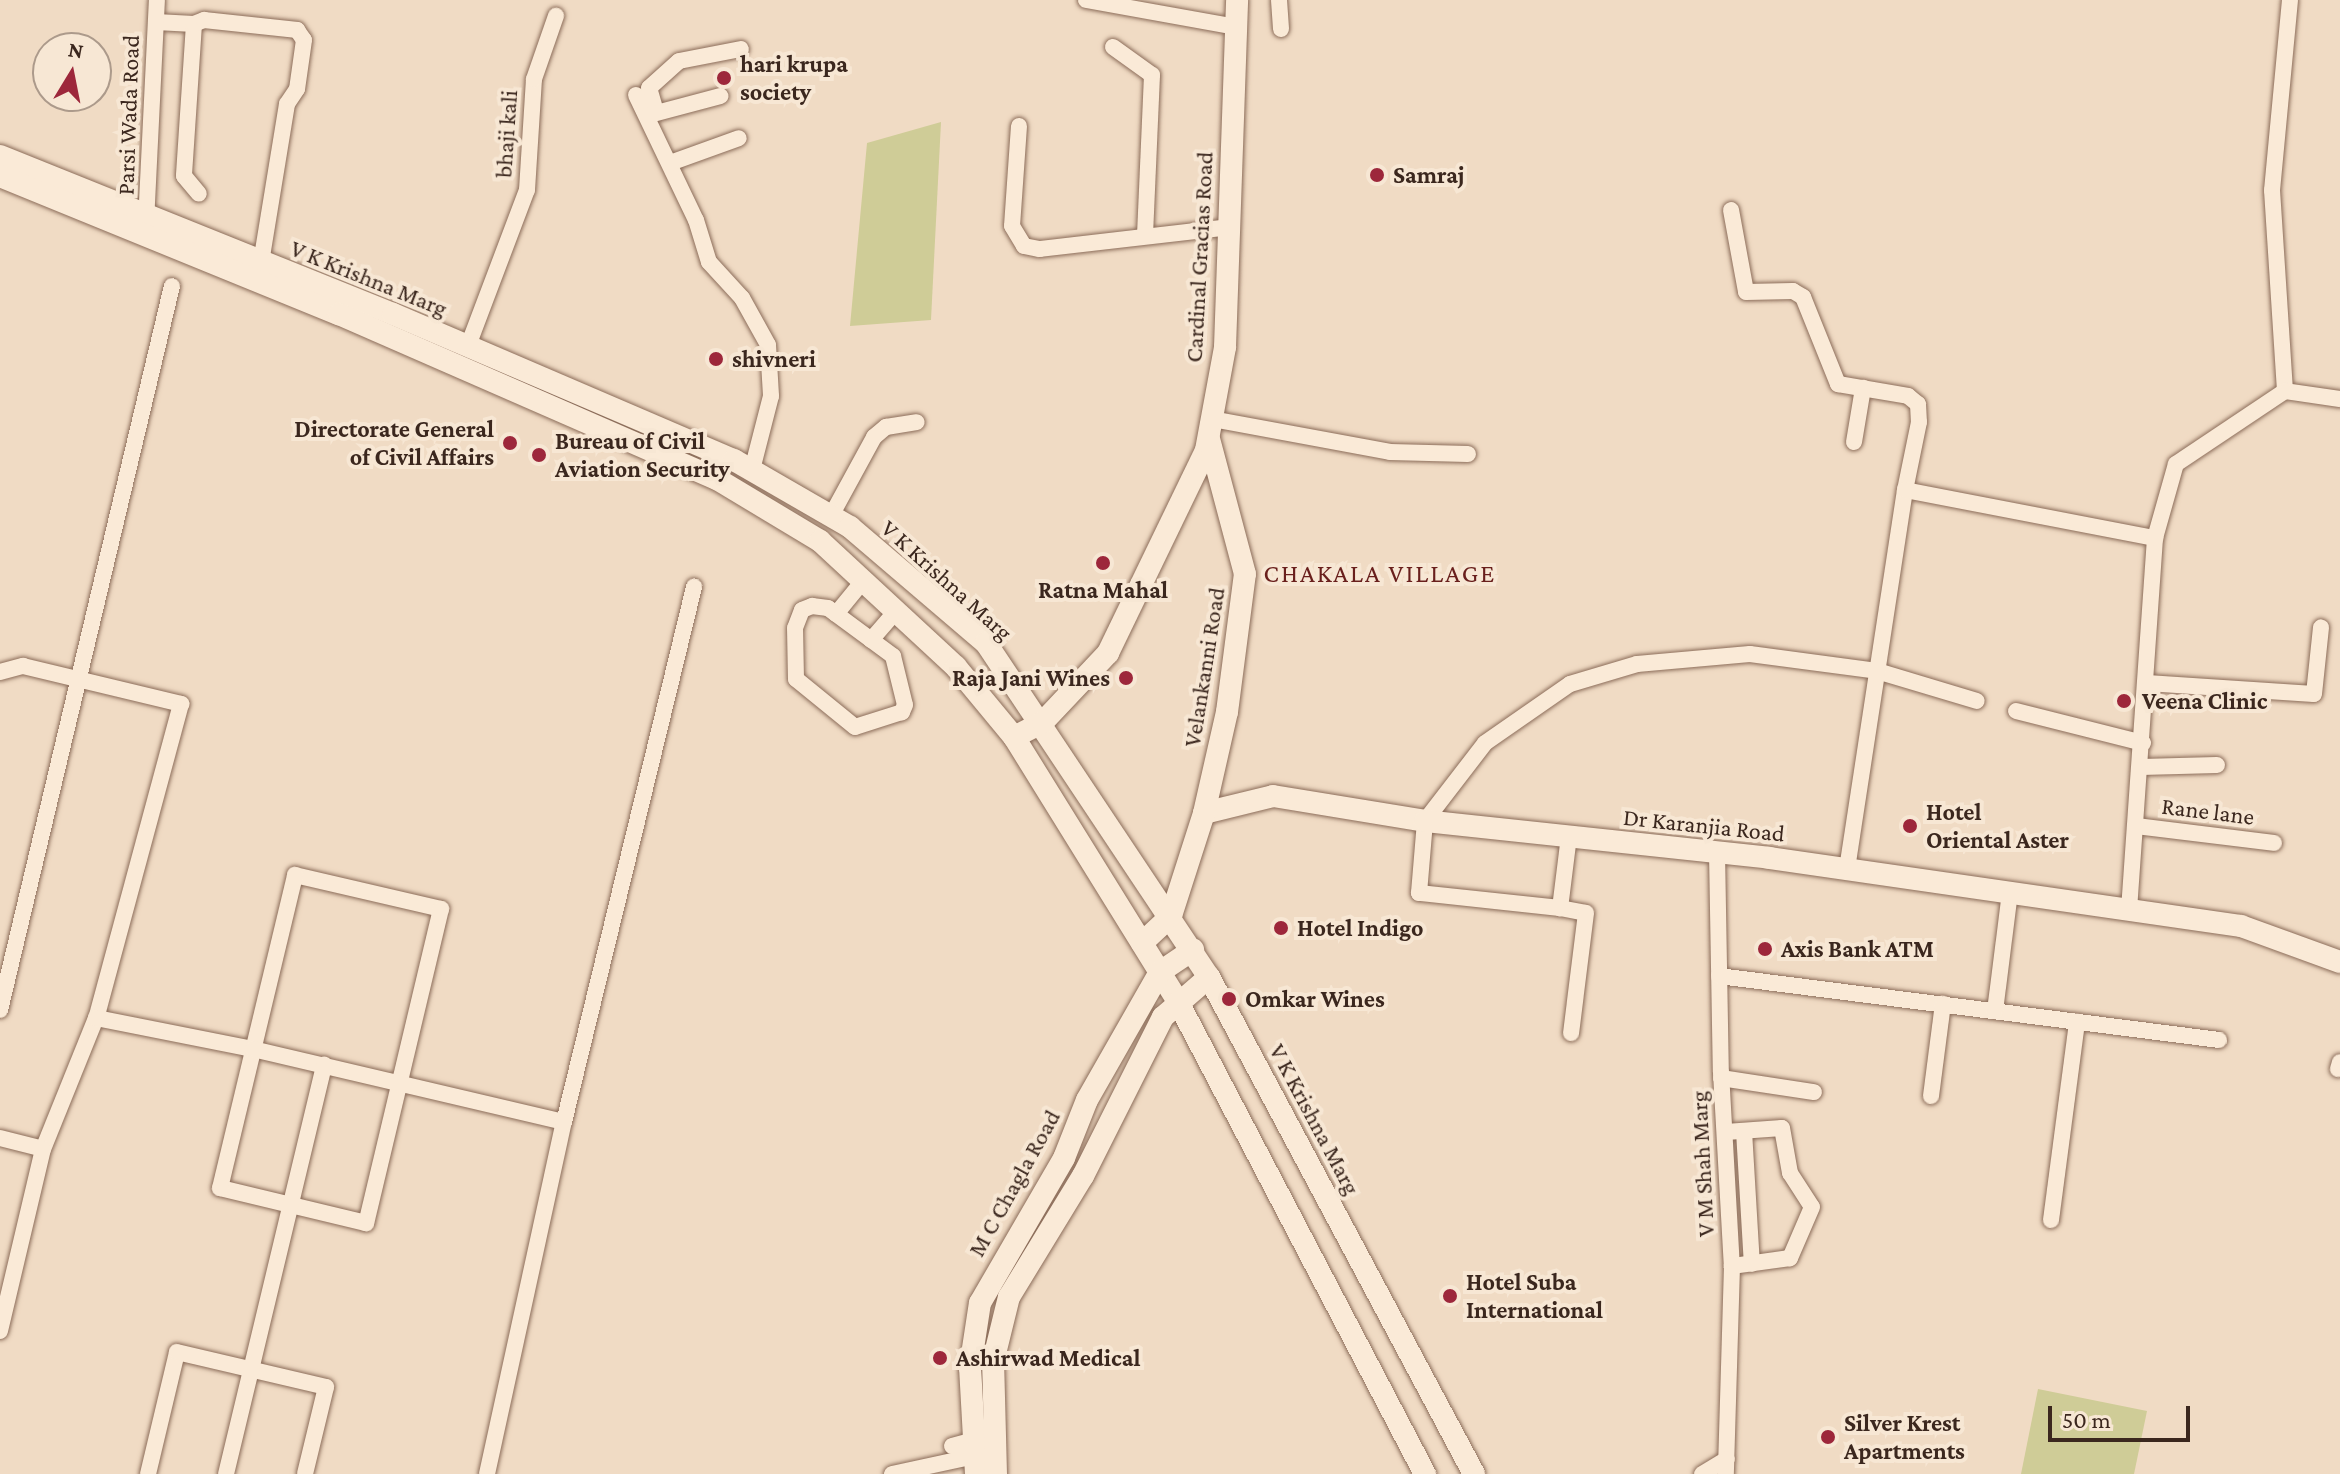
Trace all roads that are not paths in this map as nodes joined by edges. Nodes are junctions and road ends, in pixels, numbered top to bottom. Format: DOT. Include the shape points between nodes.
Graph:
graph roads {
  1 [pos="157,0"];
  2 [pos="1086,0"];
  3 [pos="1237,0"];
  4 [pos="1279,0"];
  5 [pos="2290,0"];
  6 [pos="556,16"];
  7 [pos="156,22"];
  8 [pos="194,24"];
  9 [pos="1236,27"];
  10 [pos="1281,29"];
  11 [pos="1113,47"];
  12 [pos="741,49"];
  13 [pos="721,96"];
  14 [pos="646,106"];
  15 [pos="1019,126"];
  16 [pos="739,138"];
  17 [pos="0,156"];
  18 [pos="670,163"];
  19 [pos="0,176"];
  20 [pos="199,194"];
  21 [pos="1731,210"];
  22 [pos="145,225"];
  23 [pos="1229,227"];
  24 [pos="1145,236"];
  25 [pos="261,262"];
  26 [pos="172,286"];
  27 [pos="468,346"];
  28 [pos="1863,388"];
  29 [pos="2285,391"];
  30 [pos="2340,399"];
  31 [pos="917,422"];
  32 [pos="1210,428"];
  33 [pos="1854,442"];
  34 [pos="1468,454"];
  35 [pos="752,470"];
  36 [pos="1905,490"];
  37 [pos="831,516"];
  38 [pos="2155,538"];
  39 [pos="863,581"];
  40 [pos="694,587"];
  41 [pos="896,611"];
  42 [pos="836,614"];
  43 [pos="2321,627"];
  44 [pos="871,640"];
  45 [pos="1877,671"];
  46 [pos="0,672"];
  47 [pos="79,679"];
  48 [pos="2147,683"];
  49 [pos="1977,701"];
  50 [pos="2016,711"];
  51 [pos="1043,722"];
  52 [pos="1014,737"];
  53 [pos="2143,743"];
  54 [pos="2217,765"];
  55 [pos="2141,767"];
  56 [pos="1204,813"];
  57 [pos="1425,821"];
  58 [pos="2136,826"];
  59 [pos="1569,836"];
  60 [pos="2274,843"];
  61 [pos="1717,852"];
  62 [pos="1847,869"];
  63 [pos="2010,893"];
  64 [pos="1560,908"];
  65 [pos="2129,910"];
  66 [pos="1171,916"];
  67 [pos="1142,943"];
  68 [pos="1193,950"];
  69 [pos="2340,962"];
  70 [pos="1160,972"];
  71 [pos="1719,976"];
  72 [pos="1209,977"];
  73 [pos="1178,1002"];
  74 [pos="1943,1004"];
  75 [pos="0,1010"];
  76 [pos="1995,1011"];
  77 [pos="96,1018"];
  78 [pos="2077,1022"];
  79 [pos="1571,1033"];
  80 [pos="2219,1040"];
  81 [pos="253,1049"];
  82 [pos="324,1065"];
  83 [pos="1721,1078"];
  84 [pos="399,1083"];
  85 [pos="1814,1092"];
  86 [pos="1931,1096"];
  87 [pos="564,1122"];
  88 [pos="1744,1131"];
  89 [pos="1726,1132"];
  90 [pos="0,1138"];
  91 [pos="43,1149"];
  92 [pos="1748,1193"];
  93 [pos="1729,1194"];
  94 [pos="291,1205"];
  95 [pos="2051,1220"];
  96 [pos="1752,1264"];
  97 [pos="1732,1266"];
  98 [pos="995,1272"];
  99 [pos="1018,1283"];
  100 [pos="2,1310"];
  101 [pos="973,1325"];
  102 [pos="0,1331"];
  103 [pos="997,1335"];
  104 [pos="251,1370"];
  105 [pos="952,1446"];
  106 [pos="975,1457"];
  107 [pos="1727,1467"];
  108 [pos="148,1474"];
  109 [pos="226,1474"];
  110 [pos="305,1474"];
  111 [pos="487,1474"];
  112 [pos="892,1474"];
  113 [pos="996,1474"];
  114 [pos="1425,1474"];
  115 [pos="1474,1474"];
  116 [pos="1702,1474"];
  1 -- 7 [label="street, Parsi Wada Road"];
  2 -- 9 [label="street"];
  3 -- 9 [label="main road, Cardinal Gracias Road"];
  4 -- 10 [label="street"];
  5 -- 29 [label="street" via="2272,190"];
  6 -- 27 [label="street, bhaji kali" via="534,79 527,190"];
  7 -- 8 [label="street"];
  7 -- 22 [label="street, Parsi Wada Road"];
  8 -- 20 [label="street" via="184,176"];
  8 -- 25 [label="street" via="204,20 297,30 304,40 297,89 287,104"];
  9 -- 23 [label="main road, Cardinal Gracias Road"];
  11 -- 24 [label="street" via="1152,75"];
  12 -- 14 [label="street" via="682,59 649,88"];
  13 -- 14 [label="street"];
  14 -- 18 [label="street"];
  15 -- 24 [label="street" via="1014,238 1040,249"];
  16 -- 18 [label="street"];
  17 -- 22 [label="main road, V K Krishna Marg"];
  18 -- 35 [label="street" via="709,262 742,298 768,345 771,396"];
  19 -- 22 [label="main road, V K Krishna Marg"];
  21 -- 28 [label="street" via="1746,292 1793,291 1803,297 1838,384"];
  22 -- 25 [label="main road, V K Krishna Marg"];
  22 -- 39 [label="main road, V K Krishna Marg" via="717,479 820,541"];
  23 -- 24 [label="street"];
  23 -- 32 [label="main road, Cardinal Gracias Road" via="1225,347"];
  25 -- 27 [label="main road, V K Krishna Marg"];
  26 -- 47 [label="street"];
  27 -- 35 [label="main road, V K Krishna Marg"];
  28 -- 33 [label="street"];
  28 -- 36 [label="street" via="1908,396 1918,404"];
  29 -- 30 [label="street"];
  29 -- 38 [label="street" via="2176,464"];
  31 -- 37 [label="street" via="886,427 874,437"];
  32 -- 34 [label="street" via="1390,452"];
  32 -- 51 [label="main road, Cardinal Gracias Road" via="1108,653"];
  32 -- 56 [label="main road, Velankanni Road" via="1245,574 1227,712"];
  35 -- 37 [label="main road, V K Krishna Marg"];
  36 -- 38 [label="street"];
  36 -- 45 [label="street"];
  37 -- 51 [label="main road, V K Krishna Marg" via="986,643"];
  38 -- 48 [label="street"];
  39 -- 41 [label="main road, V K Krishna Marg"];
  39 -- 42 [label="street"];
  40 -- 87 [label="street"];
  41 -- 44 [label="street"];
  41 -- 52 [label="main road, V K Krishna Marg" via="956,667"];
  42 -- 44 [label="street"];
  42 -- 44 [label="street" via="818,605 802,610 795,628 794,673 855,727 905,708 896,660"];
  43 -- 48 [label="street" via="2314,694"];
  45 -- 49 [label="street"];
  45 -- 57 [label="street" via="1750,654 1637,664 1570,684 1485,743"];
  45 -- 62 [label="street"];
  46 -- 47 [label="street" via="23,666"];
  47 -- 75 [label="street"];
  47 -- 77 [label="street" via="181,704"];
  48 -- 53 [label="street"];
  50 -- 53 [label="street"];
  51 -- 52 [label="main road, Cardinal Gracias Road"];
  51 -- 66 [label="main road, V K Krishna Marg"];
  52 -- 67 [label="main road, V K Krishna Marg"];
  53 -- 55 [label="street"];
  54 -- 55 [label="street"];
  55 -- 58 [label="street"];
  56 -- 57 [label="main road, Dr Karanjia Road" via="1273,796"];
  56 -- 66 [label="main road"];
  57 -- 59 [label="main road, Dr Karanjia Road"];
  57 -- 64 [label="street" via="1419,893"];
  58 -- 60 [label="street, Rane lane"];
  58 -- 65 [label="street"];
  59 -- 61 [label="main road, Dr Karanjia Road"];
  59 -- 64 [label="street"];
  61 -- 62 [label="main road, Dr Karanjia Road"];
  61 -- 71 [label="street, V M Shah Marg"];
  62 -- 63 [label="main road, Dr Karanjia Road"];
  63 -- 65 [label="main road, Dr Karanjia Road"];
  63 -- 76 [label="street"];
  64 -- 79 [label="street" via="1586,913"];
  65 -- 69 [label="main road, Dr Karanjia Road" via="2241,926"];
  66 -- 67 [label="main road"];
  66 -- 68 [label="main road, V K Krishna Marg"];
  67 -- 70 [label="main road, V K Krishna Marg"];
  68 -- 70 [label="main road, M C Chagla Road"];
  68 -- 72 [label="main road, V K Krishna Marg"];
  70 -- 73 [label="main road, V K Krishna Marg"];
  70 -- 98 [label="main road, M C Chagla Road" via="1087,1100 1064,1158"];
  71 -- 74 [label="street"];
  71 -- 83 [label="street, V M Shah Marg"];
  72 -- 73 [label="main road"];
  72 -- 115 [label="main road, V K Krishna Marg"];
  73 -- 99 [label="main road" via="1163,1017 1083,1176"];
  73 -- 114 [label="main road, V K Krishna Marg"];
  74 -- 76 [label="street"];
  74 -- 86 [label="street"];
  76 -- 78 [label="street"];
  77 -- 81 [label="street"];
  77 -- 91 [label="street"];
  78 -- 80 [label="street"];
  78 -- 95 [label="street"];
  81 -- 82 [label="street"];
  81 -- 84 [label="street" via="295,875 310,878 441,909"];
  81 -- 94 [label="street" via="220,1188"];
  82 -- 84 [label="street"];
  82 -- 94 [label="street"];
  83 -- 85 [label="street"];
  83 -- 89 [label="street, V M Shah Marg"];
  84 -- 87 [label="street"];
  84 -- 94 [label="street" via="366,1223"];
  87 -- 111 [label="street"];
  88 -- 89 [label="street"];
  88 -- 92 [label="street"];
  88 -- 96 [label="street" via="1782,1128 1790,1173 1812,1207 1790,1258"];
  89 -- 93 [label="street, V M Shah Marg"];
  90 -- 91 [label="street"];
  91 -- 100 [label="street"];
  92 -- 93 [label="street"];
  92 -- 96 [label="street"];
  93 -- 97 [label="street, V M Shah Marg"];
  94 -- 104 [label="street"];
  96 -- 97 [label="street"];
  97 -- 107 [label="street, V M Shah Marg"];
  98 -- 99 [label="main road"];
  98 -- 101 [label="main road, M C Chagla Road"];
  99 -- 103 [label="main road"];
  100 -- 102 [label="street"];
  101 -- 103 [label="main road"];
  101 -- 106 [label="main road, M C Chagla Road"];
  103 -- 113 [label="main road"];
  104 -- 108 [label="street" via="177,1352"];
  104 -- 109 [label="street"];
  104 -- 110 [label="street" via="326,1387"];
  105 -- 106 [label="street"];
  106 -- 112 [label="street"];
  107 -- 116 [label="street"];
}
